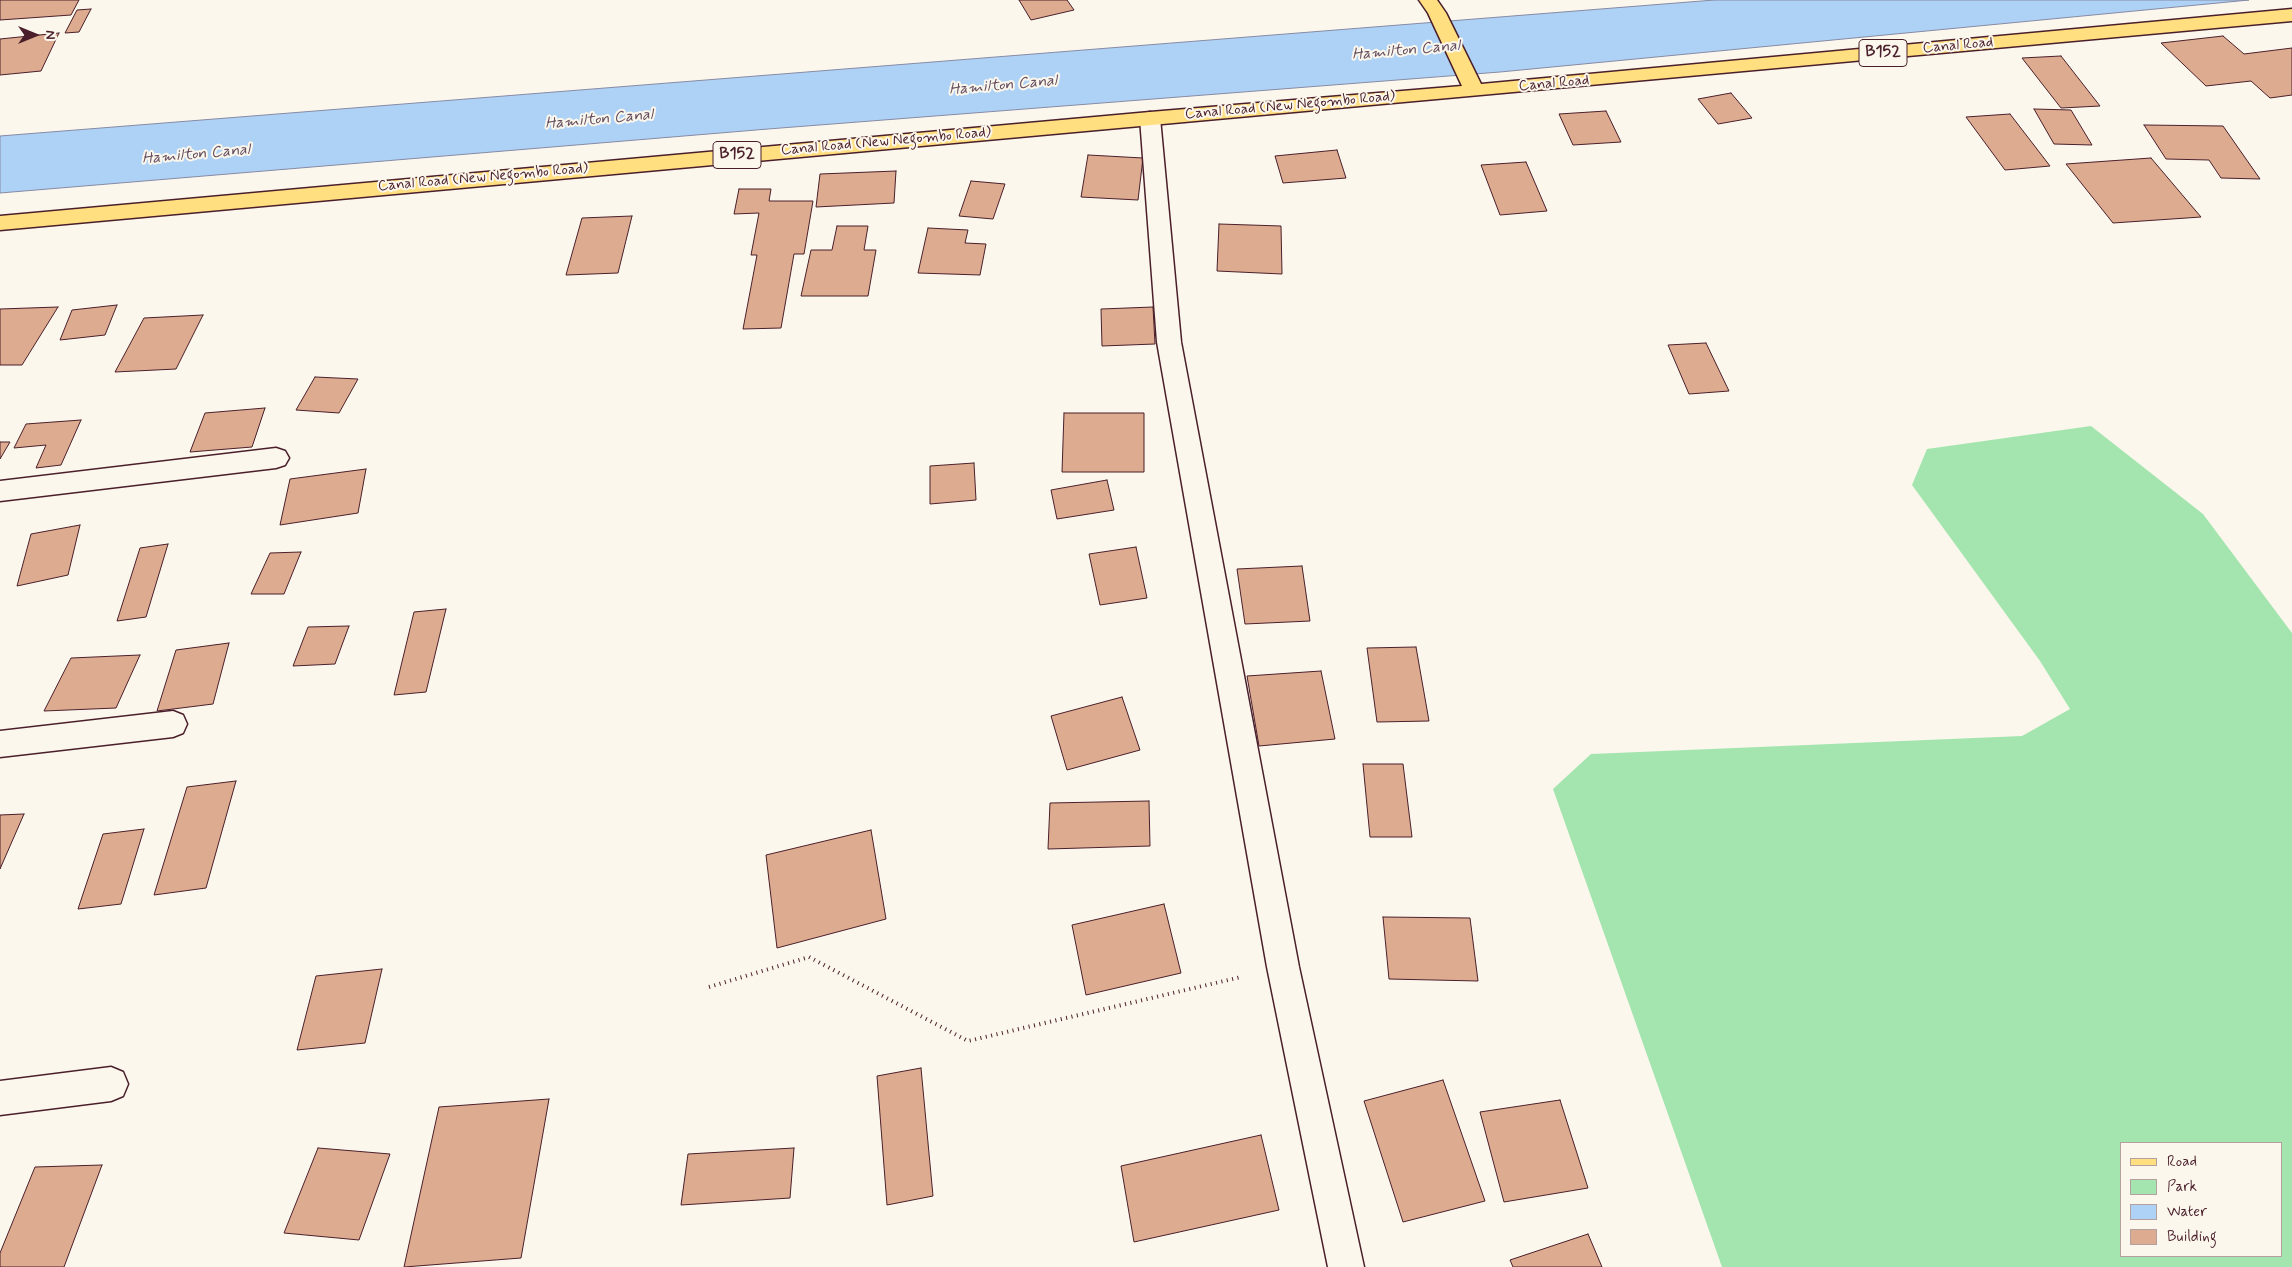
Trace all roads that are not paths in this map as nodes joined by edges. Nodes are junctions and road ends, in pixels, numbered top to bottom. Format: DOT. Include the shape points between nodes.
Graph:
graph roads {
  1 [pos="1432,7"];
  2 [pos="2292,15"];
  3 [pos="1474,91"];
  4 [pos="1150,118"];
  5 [pos="0,222"];
  6 [pos="276,458"];
  7 [pos="0,491"];
  8 [pos="174,724"];
  9 [pos="0,744"];
  10 [pos="111,1084"];
  11 [pos="0,1098"];
  12 [pos="1346,1267"];
  1 -- 3 [label="main road"];
  2 -- 3 [label="main road, Canal Road / B152"];
  3 -- 4 [label="main road, Canal Road (New Negombo Road) / B152"];
  4 -- 5 [label="main road, Canal Road (New Negombo Road) / B152"];
  4 -- 12 [label="street" via="1169,342 1283,967"];
  6 -- 7 [label="street"];
  8 -- 9 [label="street"];
  10 -- 11 [label="street"];
}
